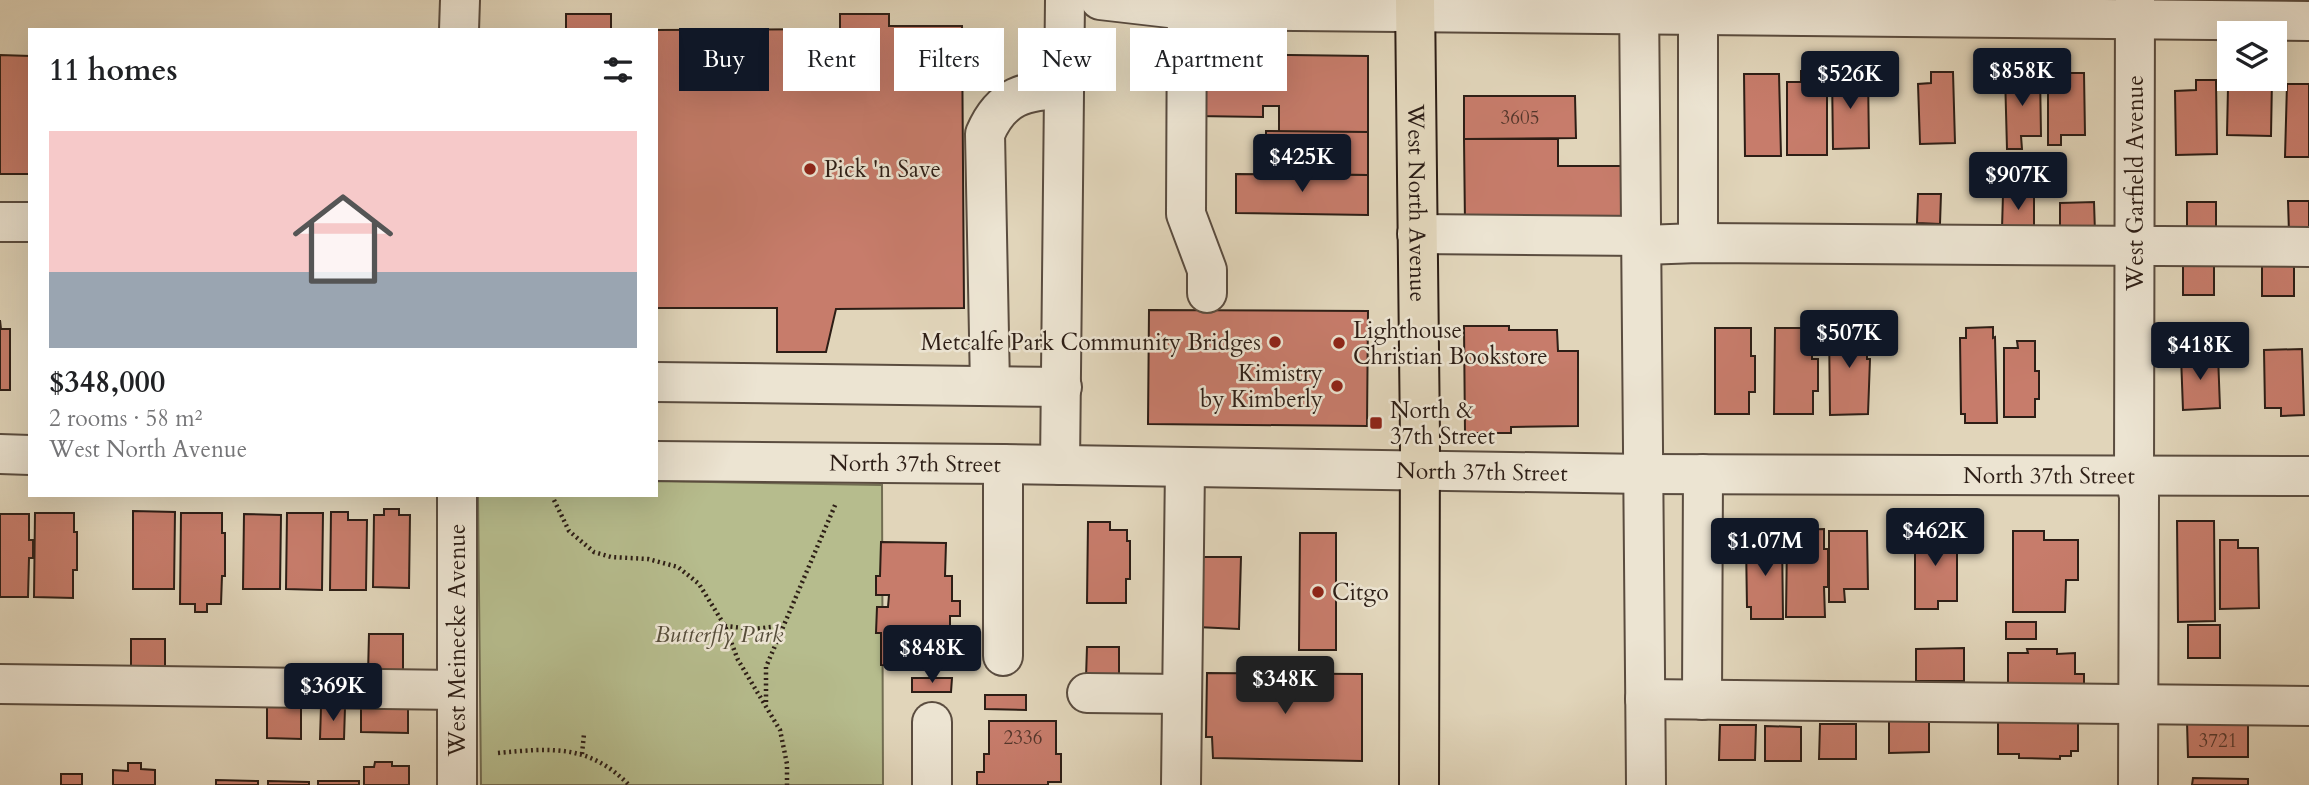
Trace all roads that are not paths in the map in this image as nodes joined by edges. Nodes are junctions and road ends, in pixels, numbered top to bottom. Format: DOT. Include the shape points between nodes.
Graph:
graph roads {
  1 [pos="460,0"];
  2 [pos="1065,0"];
  3 [pos="1100,0"];
  4 [pos="1187,5"];
  5 [pos="1415,6"];
  6 [pos="1639,8"];
  7 [pos="2135,10"];
  8 [pos="1698,16"];
  9 [pos="2309,21"];
  10 [pos="459,28"];
  11 [pos="1065,28"];
  12 [pos="1033,91"];
  13 [pos="1064,91"];
  14 [pos="0,222"];
  15 [pos="28,222"];
  16 [pos="1417,234"];
  17 [pos="1643,241"];
  18 [pos="1698,243"];
  19 [pos="2135,245"];
  20 [pos="2309,247"];
  21 [pos="1207,293"];
  22 [pos="658,382"];
  23 [pos="990,386"];
  24 [pos="1062,387"];
  25 [pos="0,454"];
  26 [pos="28,455"];
  27 [pos="658,461"];
  28 [pos="1003,464"];
  29 [pos="1060,465"];
  30 [pos="1185,468"];
  31 [pos="1420,471"];
  32 [pos="1645,474"];
  33 [pos="1703,474"];
  34 [pos="2134,475"];
  35 [pos="2309,475"];
  36 [pos="457,497"];
  37 [pos="1003,656"];
  38 [pos="0,684"];
  39 [pos="457,691"];
  40 [pos="1087,693"];
  41 [pos="1182,694"];
  42 [pos="1645,699"];
  43 [pos="1702,700"];
  44 [pos="2138,704"];
  45 [pos="2309,706"];
  46 [pos="932,722"];
  47 [pos="457,785"];
  48 [pos="932,785"];
  49 [pos="1181,785"];
  50 [pos="1419,785"];
  51 [pos="1646,785"];
  52 [pos="2138,785"];
  1 -- 10 [label="street"];
  2 -- 11 [label="street"];
  3 -- 4 [label="street"];
  4 -- 5 [label="street"];
  4 -- 21 [label="street" via="1186,214 1207,270"];
  5 -- 6 [label="street"];
  5 -- 16 [label="main road, West North Avenue"];
  6 -- 8 [label="street"];
  6 -- 17 [label="street"];
  7 -- 8 [label="street"];
  7 -- 9 [label="street"];
  7 -- 19 [label="street, West Garfield Avenue"];
  8 -- 18 [label="street"];
  12 -- 23 [label="street" via="1010,99 993,115 985,134"];
  13 -- 24 [label="street"];
  14 -- 15 [label="street"];
  16 -- 17 [label="street"];
  16 -- 31 [label="main road, West North Avenue"];
  17 -- 18 [label="street"];
  17 -- 32 [label="street"];
  18 -- 19 [label="street"];
  19 -- 20 [label="street"];
  19 -- 34 [label="street, West Garfield Avenue"];
  22 -- 23 [label="street"];
  23 -- 24 [label="street"];
  24 -- 29 [label="street"];
  25 -- 26 [label="street"];
  27 -- 28 [label="street, North 37th Street"];
  28 -- 29 [label="street, North 37th Street"];
  28 -- 37 [label="street"];
  29 -- 30 [label="street, North 37th Street"];
  30 -- 31 [label="street, North 37th Street"];
  30 -- 41 [label="street"];
  31 -- 32 [label="street, North 37th Street"];
  31 -- 50 [label="main road, West North Avenue"];
  32 -- 33 [label="street, North 37th Street"];
  32 -- 42 [label="street"];
  33 -- 34 [label="street, North 37th Street"];
  33 -- 43 [label="street"];
  34 -- 35 [label="street, North 37th Street"];
  34 -- 44 [label="street, West Garfield Avenue" via="2138,496"];
  36 -- 39 [label="street, West Meinecke Avenue"];
  38 -- 39 [label="street"];
  39 -- 47 [label="street, West Meinecke Avenue"];
  40 -- 41 [label="street"];
  41 -- 49 [label="street"];
  42 -- 43 [label="street"];
  42 -- 51 [label="street"];
  43 -- 44 [label="street"];
  44 -- 45 [label="street"];
  44 -- 52 [label="street, West Garfield Avenue"];
  46 -- 48 [label="street"];
}
